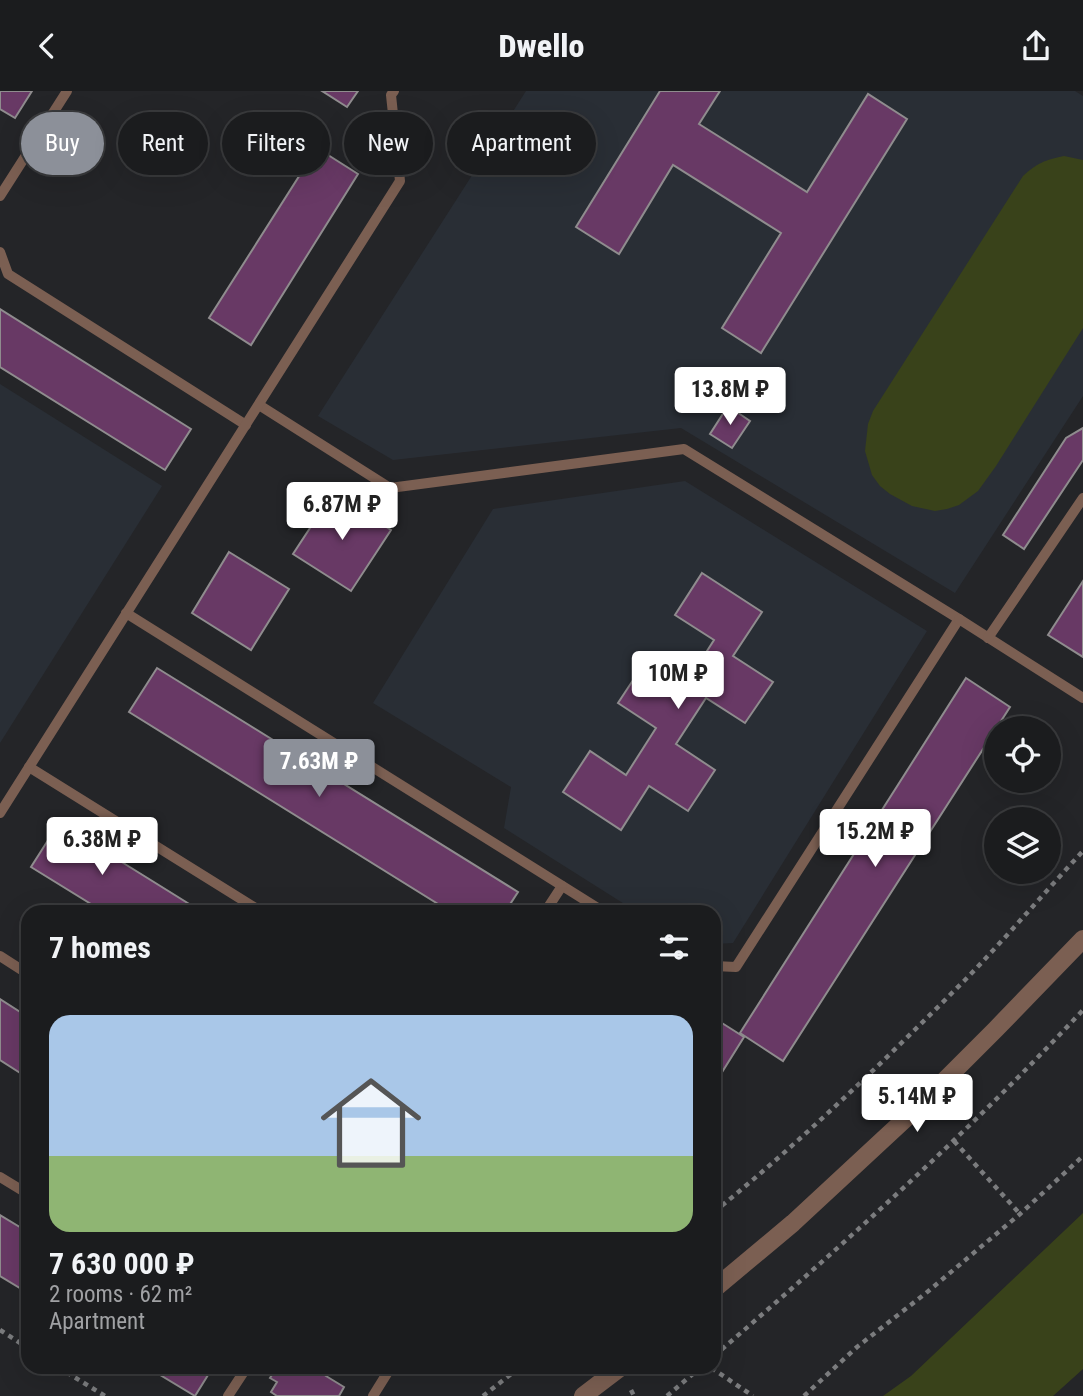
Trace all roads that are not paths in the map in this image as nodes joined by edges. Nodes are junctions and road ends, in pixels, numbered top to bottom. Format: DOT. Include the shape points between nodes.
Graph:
graph roads {
  1 [pos="68,91"];
  2 [pos="394,91"];
  3 [pos="0,196"];
  4 [pos="0,252"];
  5 [pos="259,405"];
  6 [pos="246,425"];
  7 [pos="1083,498"];
  8 [pos="126,613"];
  9 [pos="959,619"];
  10 [pos="988,638"];
  11 [pos="1083,698"];
  12 [pos="29,767"];
  13 [pos="0,813"];
  14 [pos="562,886"];
  15 [pos="251,905"];
  16 [pos="550,905"];
  17 [pos="593,905"];
  18 [pos="1083,939"];
  19 [pos="0,957"];
  20 [pos="721,966"];
  21 [pos="21,970"];
  22 [pos="0,1177"];
  23 [pos="21,1190"];
  24 [pos="721,1283"];
  25 [pos="242,1374"];
  26 [pos="387,1374"];
  27 [pos="608,1374"];
  28 [pos="228,1396"];
  29 [pos="373,1396"];
  30 [pos="583,1396"];
  1 -- 3 [label="lane"];
  2 -- 5 [label="lane" via="400,181"];
  4 -- 6 [label="lane" via="8,274"];
  5 -- 6 [label="lane"];
  5 -- 9 [label="lane" via="390,488 684,449"];
  6 -- 8 [label="lane"];
  7 -- 10 [label="lane"];
  8 -- 12 [label="lane"];
  8 -- 14 [label="lane"];
  9 -- 10 [label="lane"];
  9 -- 20 [label="lane" via="736,967"];
  10 -- 11 [label="lane"];
  12 -- 13 [label="lane"];
  12 -- 15 [label="lane"];
  14 -- 16 [label="lane"];
  14 -- 17 [label="lane"];
  18 -- 24 [label="street" via="917,1108"];
  19 -- 21 [label="lane"];
  22 -- 23 [label="lane"];
  25 -- 28 [label="lane"];
  26 -- 29 [label="lane"];
  27 -- 30 [label="street"];
}
